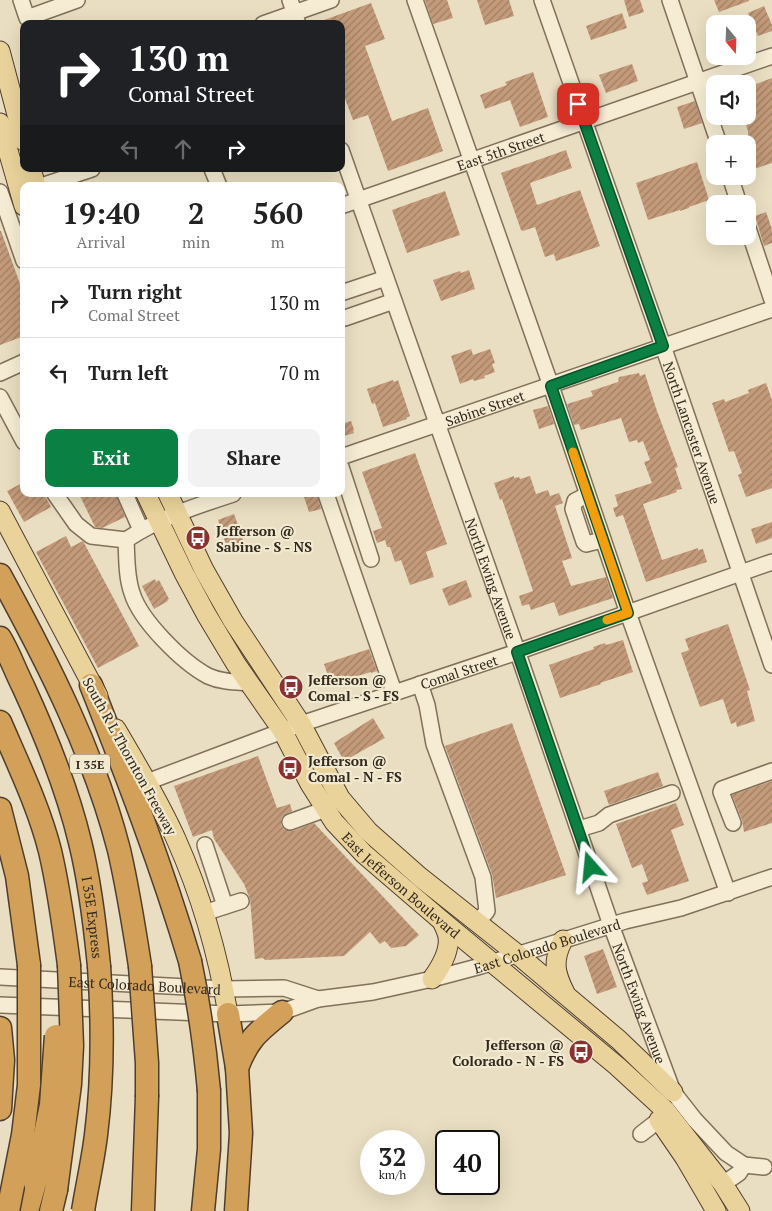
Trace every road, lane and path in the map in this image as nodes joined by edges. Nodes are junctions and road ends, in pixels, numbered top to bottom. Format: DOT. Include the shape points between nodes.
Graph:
graph roads {
  1 [pos="21,0"];
  2 [pos="77,0"];
  3 [pos="331,0"];
  4 [pos="416,0"];
  5 [pos="542,0"];
  6 [pos="670,0"];
  7 [pos="294,12"];
  8 [pos="273,20"];
  9 [pos="0,50"];
  10 [pos="772,56"];
  11 [pos="698,82"];
  12 [pos="13,110"];
  13 [pos="584,121"];
  14 [pos="0,123"];
  15 [pos="20,130"];
  16 [pos="716,135"];
  17 [pos="345,161"];
  18 [pos="471,161"];
  19 [pos="83,172"];
  20 [pos="53,182"];
  21 [pos="0,192"];
  22 [pos="20,192"];
  23 [pos="359,200"];
  24 [pos="345,205"];
  25 [pos="754,245"];
  26 [pos="20,250"];
  27 [pos="386,278"];
  28 [pos="345,292"];
  29 [pos="772,300"];
  30 [pos="394,301"];
  31 [pos="772,309"];
  32 [pos="345,318"];
  33 [pos="663,346"];
  34 [pos="20,364"];
  35 [pos="0,373"];
  36 [pos="551,386"];
  37 [pos="0,397"];
  38 [pos="437,424"];
  39 [pos="20,434"];
  40 [pos="345,456"];
  41 [pos="345,479"];
  42 [pos="57,497"];
  43 [pos="126,497"];
  44 [pos="147,497"];
  45 [pos="169,497"];
  46 [pos="225,497"];
  47 [pos="327,497"];
  48 [pos="0,511"];
  49 [pos="177,514"];
  50 [pos="158,522"];
  51 [pos="141,530"];
  52 [pos="126,540"];
  53 [pos="371,559"];
  54 [pos="772,562"];
  55 [pos="740,573"];
  56 [pos="0,575"];
  57 [pos="628,613"];
  58 [pos="0,638"];
  59 [pos="517,652"];
  60 [pos="772,666"];
  61 [pos="249,683"];
  62 [pos="420,684"];
  63 [pos="92,685"];
  64 [pos="394,692"];
  65 [pos="0,722"];
  66 [pos="301,724"];
  67 [pos="282,730"];
  68 [pos="772,771"];
  69 [pos="147,782"];
  70 [pos="672,793"];
  71 [pos="0,809"];
  72 [pos="326,809"];
  73 [pos="290,822"];
  74 [pos="733,824"];
  75 [pos="578,829"];
  76 [pos="205,845"];
  77 [pos="772,877"];
  78 [pos="728,892"];
  79 [pos="241,901"];
  80 [pos="225,906"];
  81 [pos="204,913"];
  82 [pos="442,921"];
  83 [pos="477,923"];
  84 [pos="610,925"];
  85 [pos="563,940"];
  86 [pos="517,954"];
  87 [pos="492,963"];
  88 [pos="61,966"];
  89 [pos="0,977"];
  90 [pos="432,979"];
  91 [pos="224,989"];
  92 [pos="567,996"];
  93 [pos="318,1000"];
  94 [pos="0,1005"];
  95 [pos="282,1012"];
  96 [pos="228,1014"];
  97 [pos="0,1028"];
  98 [pos="237,1068"];
  99 [pos="672,1092"];
  100 [pos="0,1109"];
  101 [pos="662,1115"];
  102 [pos="641,1134"];
  103 [pos="744,1165"];
  104 [pos="764,1167"];
  105 [pos="723,1184"];
  106 [pos="145,1186"];
  107 [pos="8,1211"];
  108 [pos="27,1211"];
  109 [pos="51,1211"];
  110 [pos="83,1211"];
  111 [pos="143,1211"];
  112 [pos="152,1211"];
  113 [pos="203,1211"];
  114 [pos="236,1211"];
  115 [pos="716,1211"];
  116 [pos="740,1211"];
  1 -- 2 [label="street" via="27,18"];
  3 -- 7 [label="street"];
  4 -- 18 [label="street"];
  5 -- 13 [label="street, North Lancaster Avenue"];
  6 -- 11 [label="street"];
  7 -- 8 [label="street"];
  9 -- 12 [label="main road"];
  10 -- 11 [label="street, East 5th Street"];
  11 -- 13 [label="street, East 5th Street"];
  11 -- 16 [label="street"];
  12 -- 15 [label="main road"];
  13 -- 18 [label="street, East 5th Street"];
  13 -- 33 [label="street, North Lancaster Avenue"];
  14 -- 22 [label="main road"];
  17 -- 23 [label="street, North Ewing Avenue"];
  18 -- 23 [label="street, East 5th Street"];
  18 -- 36 [label="street"];
  19 -- 20 [label="street"];
  21 -- 26 [label="street"];
  23 -- 24 [label="street, East 5th Street"];
  23 -- 27 [label="street, North Ewing Avenue"];
  25 -- 29 [label="street"];
  27 -- 28 [label="street"];
  27 -- 30 [label="street, North Ewing Avenue"];
  30 -- 32 [label="street"];
  30 -- 38 [label="street, North Ewing Avenue"];
  31 -- 33 [label="street, Sabine Street"];
  33 -- 36 [label="street, Sabine Street"];
  33 -- 55 [label="street, North Lancaster Avenue"];
  34 -- 35 [label="street"];
  36 -- 38 [label="street, Sabine Street"];
  36 -- 57 [label="street"];
  37 -- 39 [label="street"];
  38 -- 40 [label="street, Sabine Street"];
  38 -- 59 [label="street, North Ewing Avenue"];
  41 -- 53 [label="street"];
  42 -- 52 [label="street" via="76,524 91,536"];
  43 -- 51 [label="street"];
  44 -- 50 [label="main road, East Jefferson Boulevard"];
  45 -- 49 [label="main road, East Jefferson Boulevard"];
  46 -- 49 [label="street"];
  47 -- 64 [label="street"];
  48 -- 63 [label="main road, South R L Thornton Freeway"];
  49 -- 50 [label="street"];
  49 -- 66 [label="main road, East Jefferson Boulevard" via="233,621"];
  50 -- 51 [label="street"];
  50 -- 61 [label="main road, East Jefferson Boulevard" via="206,614"];
  51 -- 52 [label="street"];
  52 -- 61 [label="street" via="132,594 145,618 181,656 208,676 226,682"];
  54 -- 55 [label="street, Comal Street"];
  55 -- 57 [label="street, Comal Street"];
  55 -- 60 [label="street, North Lancaster Avenue"];
  56 -- 106 [label="highway, South R L Thornton Freeway / I 35E, bridge" via="61,692 104,800 119,850 140,966 148,1063"];
  57 -- 59 [label="street, Comal Street"];
  57 -- 78 [label="street"];
  58 -- 110 [label="highway, I 35E Express, bridge" via="34,710 69,799 81,844 96,932 103,1024 102,1075"];
  59 -- 62 [label="street, Comal Street"];
  59 -- 75 [label="street, North Ewing Avenue"];
  61 -- 67 [label="main road, East Jefferson Boulevard"];
  62 -- 64 [label="street, Comal Street"];
  62 -- 83 [label="street" via="434,744 483,877 487,911"];
  63 -- 69 [label="main road, South R L Thornton Freeway"];
  63 -- 113 [label="highway, bridge" via="178,920 199,1002 209,1091 209,1149"];
  64 -- 66 [label="street, Comal Street"];
  65 -- 88 [label="highway" via="30,791 50,851 54,875 48,919"];
  66 -- 67 [label="street, Comal Street"];
  66 -- 83 [label="main road, East Jefferson Boulevard" via="340,798 368,830"];
  67 -- 69 [label="street, Comal Street"];
  67 -- 72 [label="main road, East Jefferson Boulevard"];
  68 -- 74 [label="street" via="722,789"];
  69 -- 81 [label="main road, South R L Thornton Freeway" via="176,839"];
  70 -- 75 [label="street"];
  71 -- 107 [label="highway, bridge" via="17,876 29,965 29,1085"];
  72 -- 73 [label="street"];
  72 -- 82 [label="main road, East Jefferson Boulevard" via="364,854"];
  75 -- 84 [label="street, North Ewing Avenue"];
  76 -- 80 [label="street"];
  77 -- 78 [label="street, East Colorado Boulevard"];
  78 -- 84 [label="street, East Colorado Boulevard" via="674,910"];
  79 -- 80 [label="street"];
  80 -- 81 [label="street"];
  81 -- 91 [label="main road, South R L Thornton Freeway"];
  82 -- 87 [label="main road, East Jefferson Boulevard"];
  82 -- 90 [label="main road" via="448,945"];
  83 -- 86 [label="main road, East Jefferson Boulevard"];
  84 -- 85 [label="street, East Colorado Boulevard"];
  84 -- 99 [label="street, North Ewing Avenue"];
  85 -- 86 [label="street, East Colorado Boulevard"];
  85 -- 92 [label="main road" via="555,965"];
  86 -- 87 [label="street, East Colorado Boulevard"];
  86 -- 92 [label="main road, East Jefferson Boulevard"];
  87 -- 90 [label="street, East Colorado Boulevard"];
  87 -- 101 [label="main road, East Jefferson Boulevard" via="617,1066"];
  88 -- 108 [label="highway, bridge" via="51,1105 42,1157"];
  88 -- 109 [label="highway, bridge" via="72,1046 66,1123"];
  89 -- 91 [label="street, East Colorado Boulevard"];
  90 -- 93 [label="street, East Colorado Boulevard"];
  91 -- 93 [label="street, East Colorado Boulevard" via="284,988"];
  91 -- 96 [label="main road, South R L Thornton Freeway"];
  92 -- 99 [label="main road, East Jefferson Boulevard" via="619,1040"];
  93 -- 95 [label="street, East Colorado Boulevard"];
  94 -- 96 [label="street, East Colorado Boulevard"];
  95 -- 96 [label="street, East Colorado Boulevard"];
  95 -- 98 [label="highway" via="255,1034"];
  96 -- 98 [label="highway"];
  97 -- 100 [label="highway" via="3,1060"];
  98 -- 114 [label="highway" via="241,1132"];
  99 -- 101 [label="street"];
  99 -- 103 [label="street, North Ewing Avenue" via="726,1153"];
  101 -- 102 [label="street"];
  101 -- 105 [label="main road"];
  101 -- 115 [label="main road"];
  103 -- 104 [label="street, North Ewing Avenue"];
  103 -- 105 [label="street" via="739,1173"];
  105 -- 116 [label="main road"];
  106 -- 111 [label="highway, South R L Thornton Freeway / I 35E"];
  106 -- 112 [label="highway"];
}
